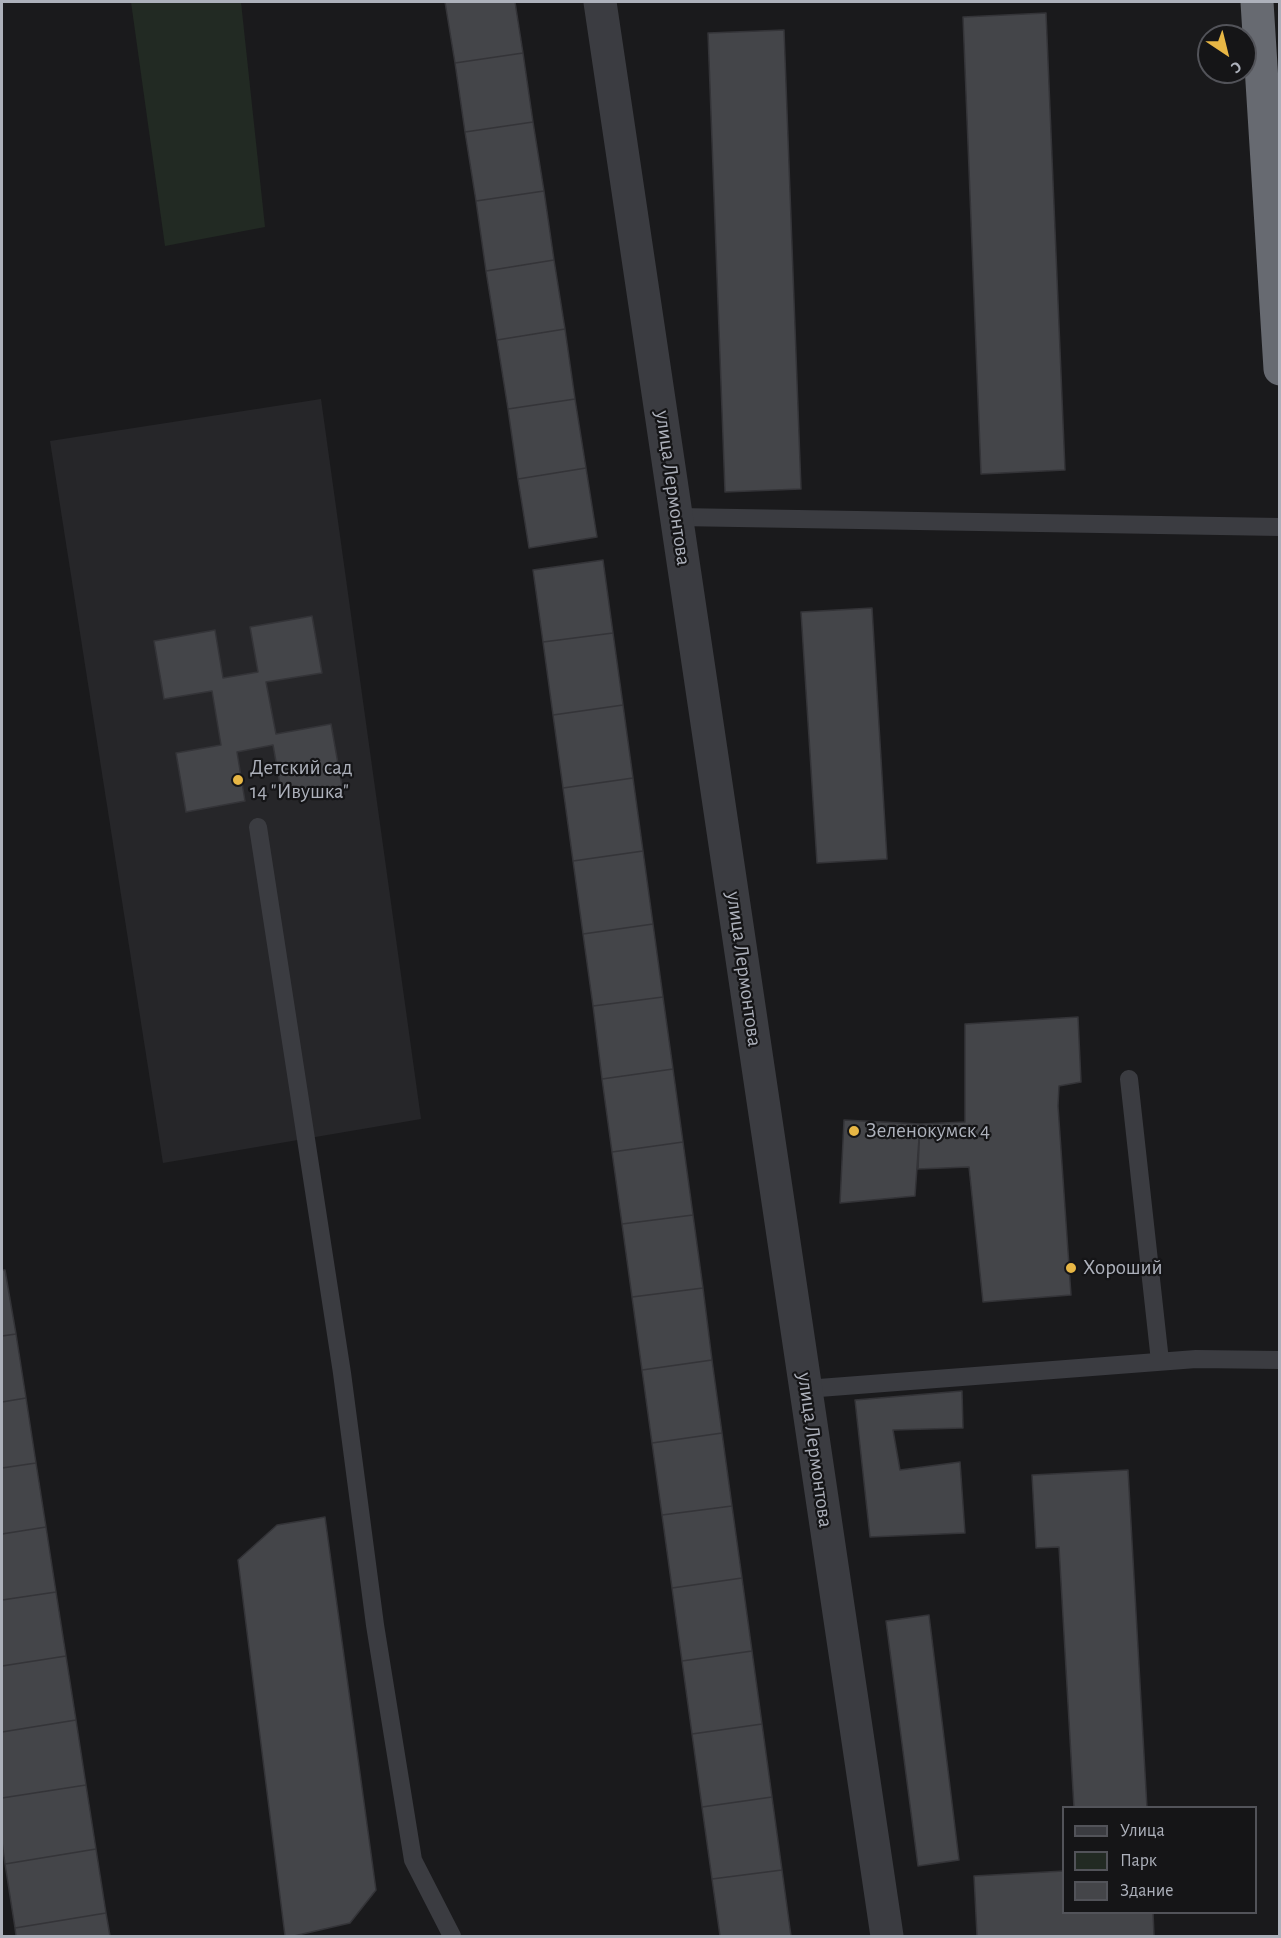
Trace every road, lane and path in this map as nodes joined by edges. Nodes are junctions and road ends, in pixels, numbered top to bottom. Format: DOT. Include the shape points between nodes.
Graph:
graph roads {
  1 [pos="600,2"];
  2 [pos="1257,2"];
  3 [pos="1280,369"];
  4 [pos="677,517"];
  5 [pos="1280,527"];
  6 [pos="258,827"];
  7 [pos="1129,1078"];
  8 [pos="1280,1360"];
  9 [pos="1160,1361"];
  10 [pos="806,1389"];
  11 [pos="452,1936"];
  12 [pos="887,1936"];
  1 -- 4 [label="street, улица Лермонтова"];
  2 -- 3 [label="highway"];
  4 -- 5 [label="lane"];
  4 -- 10 [label="street, улица Лермонтова"];
  6 -- 11 [label="lane" via="413,1860"];
  7 -- 9 [label="lane"];
  8 -- 9 [label="lane"];
  9 -- 10 [label="lane"];
  10 -- 12 [label="street, улица Лермонтова"];
}
